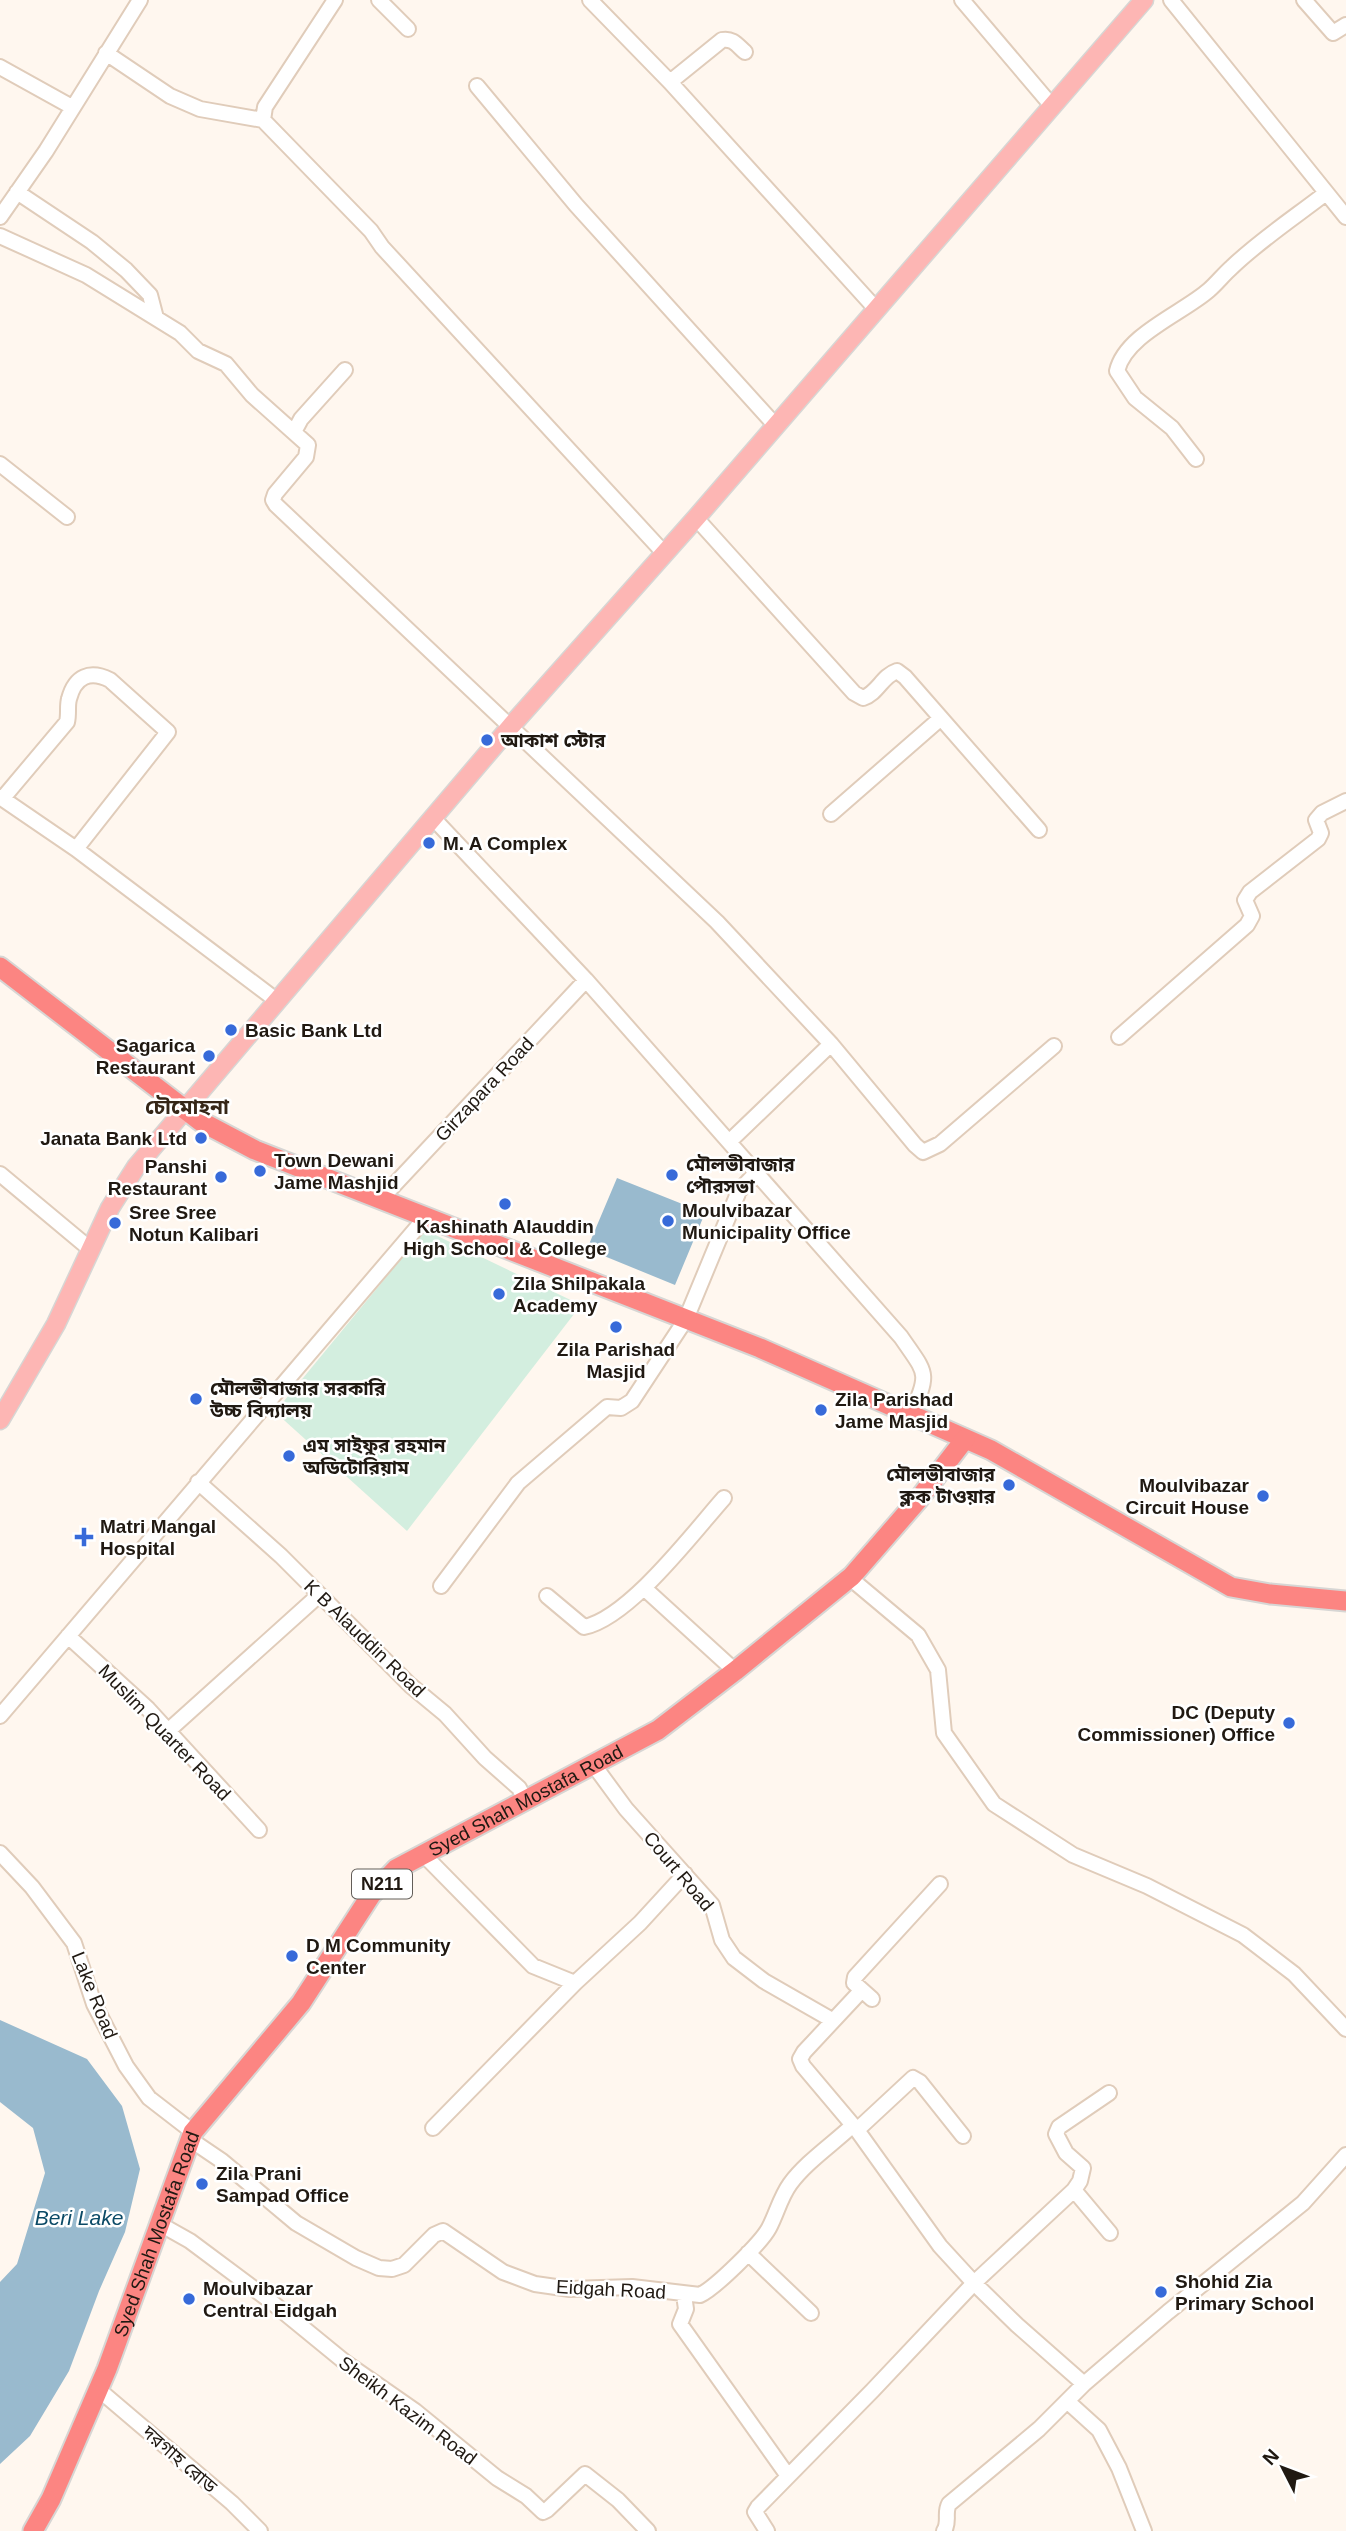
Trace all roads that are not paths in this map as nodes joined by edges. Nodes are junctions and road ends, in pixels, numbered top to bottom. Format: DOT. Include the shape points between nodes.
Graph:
graph roads {
  1 [pos="140,0"];
  2 [pos="335,0"];
  3 [pos="379,0"];
  4 [pos="590,0"];
  5 [pos="962,0"];
  6 [pos="1144,0"];
  7 [pos="1171,0"];
  8 [pos="1304,0"];
  9 [pos="1346,25"];
  10 [pos="408,30"];
  11 [pos="745,52"];
  12 [pos="106,53"];
  13 [pos="0,67"];
  14 [pos="670,82"];
  15 [pos="477,86"];
  16 [pos="1052,106"];
  17 [pos="72,107"];
  18 [pos="263,120"];
  19 [pos="17,192"];
  20 [pos="1326,193"];
  21 [pos="0,217"];
  22 [pos="1346,218"];
  23 [pos="0,236"];
  24 [pos="876,309"];
  25 [pos="156,318"];
  26 [pos="345,370"];
  27 [pos="775,425"];
  28 [pos="294,432"];
  29 [pos="1196,459"];
  30 [pos="0,464"];
  31 [pos="67,517"];
  32 [pos="696,517"];
  33 [pos="664,553"];
  34 [pos="941,718"];
  35 [pos="511,726"];
  36 [pos="1,797"];
  37 [pos="1346,801"];
  38 [pos="831,814"];
  39 [pos="433,818"];
  40 [pos="1039,830"];
  41 [pos="76,849"];
  42 [pos="0,967"];
  43 [pos="586,980"];
  44 [pos="276,1000"];
  45 [pos="1119,1037"];
  46 [pos="831,1044"];
  47 [pos="1054,1046"];
  48 [pos="184,1108"];
  49 [pos="730,1141"];
  50 [pos="757,1172"];
  51 [pos="0,1174"];
  52 [pos="381,1199"];
  53 [pos="426,1217"];
  54 [pos="90,1249"];
  55 [pos="686,1319"];
  56 [pos="911,1415"];
  57 [pos="0,1420"];
  58 [pos="965,1439"];
  59 [pos="198,1482"];
  60 [pos="724,1498"];
  61 [pos="850,1578"];
  62 [pos="441,1586"];
  63 [pos="644,1588"];
  64 [pos="319,1595"];
  65 [pos="547,1596"];
  66 [pos="1346,1601"];
  67 [pos="68,1636"];
  68 [pos="735,1671"];
  69 [pos="3,1707"];
  70 [pos="169,1730"];
  71 [pos="593,1764"];
  72 [pos="525,1800"];
  73 [pos="259,1830"];
  74 [pos="0,1853"];
  75 [pos="422,1854"];
  76 [pos="685,1874"];
  77 [pos="940,1884"];
  78 [pos="575,1983"];
  79 [pos="832,2020"];
  80 [pos="1346,2029"];
  81 [pos="1109,2093"];
  82 [pos="433,2128"];
  83 [pos="855,2128"];
  84 [pos="192,2136"];
  85 [pos="963,2136"];
  86 [pos="1346,2155"];
  87 [pos="1074,2190"];
  88 [pos="159,2223"];
  89 [pos="1110,2233"];
  90 [pos="748,2253"];
  91 [pos="974,2283"];
  92 [pos="684,2295"];
  93 [pos="811,2313"];
  94 [pos="1084,2384"];
  95 [pos="98,2389"];
  96 [pos="1067,2401"];
  97 [pos="788,2476"];
  98 [pos="761,2529"];
  99 [pos="33,2531"];
  100 [pos="260,2531"];
  101 [pos="648,2531"];
  102 [pos="944,2531"];
  103 [pos="1144,2531"];
  1 -- 12 [label="street"];
  2 -- 18 [label="street" via="265,107"];
  3 -- 10 [label="street"];
  4 -- 14 [label="street"];
  5 -- 16 [label="street"];
  6 -- 16 [label="main road"];
  7 -- 20 [label="street"];
  8 -- 9 [label="street" via="1333,33"];
  11 -- 14 [label="street" via="729,38 722,40"];
  12 -- 17 [label="street"];
  12 -- 18 [label="street" via="170,96 200,109"];
  13 -- 17 [label="street"];
  14 -- 24 [label="street"];
  15 -- 27 [label="street" via="576,205"];
  16 -- 24 [label="main road"];
  17 -- 19 [label="street"];
  18 -- 33 [label="street" via="371,231"];
  19 -- 21 [label="street"];
  19 -- 25 [label="street" via="126,270 150,295"];
  20 -- 22 [label="street"];
  20 -- 29 [label="street" via="1191,305 1156,324 1133,344 1118,366 1135,398 1172,428"];
  23 -- 25 [label="street" via="86,275"];
  24 -- 27 [label="main road"];
  25 -- 28 [label="street" via="198,351 226,364 252,395"];
  26 -- 28 [label="street" via="300,419"];
  27 -- 32 [label="main road"];
  28 -- 35 [label="street" via="309,450 275,494 276,505"];
  30 -- 31 [label="street"];
  32 -- 33 [label="main road"];
  32 -- 34 [label="street" via="854,693 870,696 897,671"];
  33 -- 35 [label="main road"];
  34 -- 38 [label="street"];
  34 -- 40 [label="street"];
  35 -- 39 [label="main road"];
  35 -- 46 [label="street" via="717,922"];
  36 -- 41 [label="street"];
  36 -- 41 [label="street" via="67,722 68,701 82,678 99,675 110,680 168,732"];
  37 -- 45 [label="street" via="1316,820 1321,834 1318,839 1250,892 1245,900 1252,916 1247,925"];
  39 -- 43 [label="street"];
  39 -- 44 [label="main road"];
  41 -- 44 [label="street"];
  42 -- 48 [label="highway"];
  43 -- 49 [label="street"];
  43 -- 52 [label="street, Girzapara Road"];
  44 -- 48 [label="main road"];
  46 -- 47 [label="street" via="923,1152 940,1144"];
  46 -- 49 [label="street"];
  48 -- 52 [label="highway" via="255,1150"];
  48 -- 54 [label="main road" via="136,1167"];
  49 -- 50 [label="street"];
  50 -- 55 [label="street" via="739,1191"];
  50 -- 56 [label="street" via="901,1336 918,1362 924,1387"];
  51 -- 54 [label="street"];
  52 -- 53 [label="highway"];
  53 -- 55 [label="highway"];
  53 -- 59 [label="street"];
  54 -- 57 [label="main road" via="56,1324"];
  55 -- 56 [label="highway"];
  55 -- 62 [label="street" via="632,1401 621,1408 607,1407 518,1483"];
  56 -- 58 [label="highway"];
  58 -- 61 [label="highway, Syed Shah Mostafa Road / N211"];
  58 -- 66 [label="highway" via="1231,1587"];
  59 -- 64 [label="street, K B Alauddin Road"];
  59 -- 67 [label="street"];
  60 -- 63 [label="street"];
  61 -- 68 [label="highway, Syed Shah Mostafa Road / N211"];
  61 -- 80 [label="street" via="918,1635 938,1670 944,1733 993,1804 1073,1855 1147,1885 1243,1935 1294,1974"];
  63 -- 65 [label="street" via="614,1614 584,1627"];
  63 -- 68 [label="street"];
  64 -- 70 [label="street"];
  64 -- 72 [label="street, K B Alauddin Road" via="445,1714 519,1788"];
  67 -- 69 [label="street"];
  67 -- 70 [label="street, Muslim Quarter Road"];
  68 -- 71 [label="highway, Syed Shah Mostafa Road / N211" via="658,1730"];
  70 -- 73 [label="street, Muslim Quarter Road"];
  71 -- 72 [label="highway, Syed Shah Mostafa Road / N211"];
  71 -- 76 [label="street, Court Road" via="626,1809"];
  72 -- 75 [label="highway, Syed Shah Mostafa Road / N211"];
  74 -- 84 [label="street, Lake Road" via="74,1943 94,2004 126,2066 149,2098"];
  75 -- 78 [label="street" via="533,1966"];
  75 -- 84 [label="highway, Syed Shah Mostafa Road / N211" via="396,1869 371,1895 301,2003"];
  76 -- 78 [label="street"];
  76 -- 79 [label="street, Court Road" via="712,1905 722,1940 734,1958"];
  77 -- 79 [label="street" via="858,1973 854,1983 867,1995"];
  78 -- 82 [label="street"];
  79 -- 83 [label="street" via="800,2059"];
  81 -- 87 [label="street" via="1059,2127 1056,2134 1066,2153 1083,2168"];
  83 -- 85 [label="street, Eidgah Road" via="913,2078"];
  83 -- 90 [label="street, Eidgah Road" via="792,2181 768,2230"];
  83 -- 91 [label="street" via="940,2246"];
  84 -- 88 [label="highway, Syed Shah Mostafa Road / N211"];
  84 -- 92 [label="street, Eidgah Road" via="296,2223 379,2268 404,2265 443,2231 503,2273 535,2284 570,2289 632,2287"];
  86 -- 94 [label="street" via="1303,2203"];
  87 -- 89 [label="street"];
  87 -- 91 [label="street"];
  88 -- 95 [label="highway, Syed Shah Mostafa Road / N211"];
  88 -- 101 [label="street, Sheikh Kazim Road" via="269,2300 543,2512 585,2474"];
  90 -- 92 [label="street, Eidgah Road" via="705,2292"];
  90 -- 93 [label="street"];
  91 -- 94 [label="street"];
  91 -- 97 [label="street"];
  92 -- 97 [label="street" via="686,2309 680,2324"];
  94 -- 96 [label="street"];
  95 -- 99 [label="highway, Syed Shah Mostafa Road / N211"];
  95 -- 100 [label="street, দরগাহ রোড"];
  96 -- 102 [label="street" via="948,2504"];
  96 -- 103 [label="street" via="1102,2435"];
  97 -- 98 [label="street" via="756,2509"];
}
